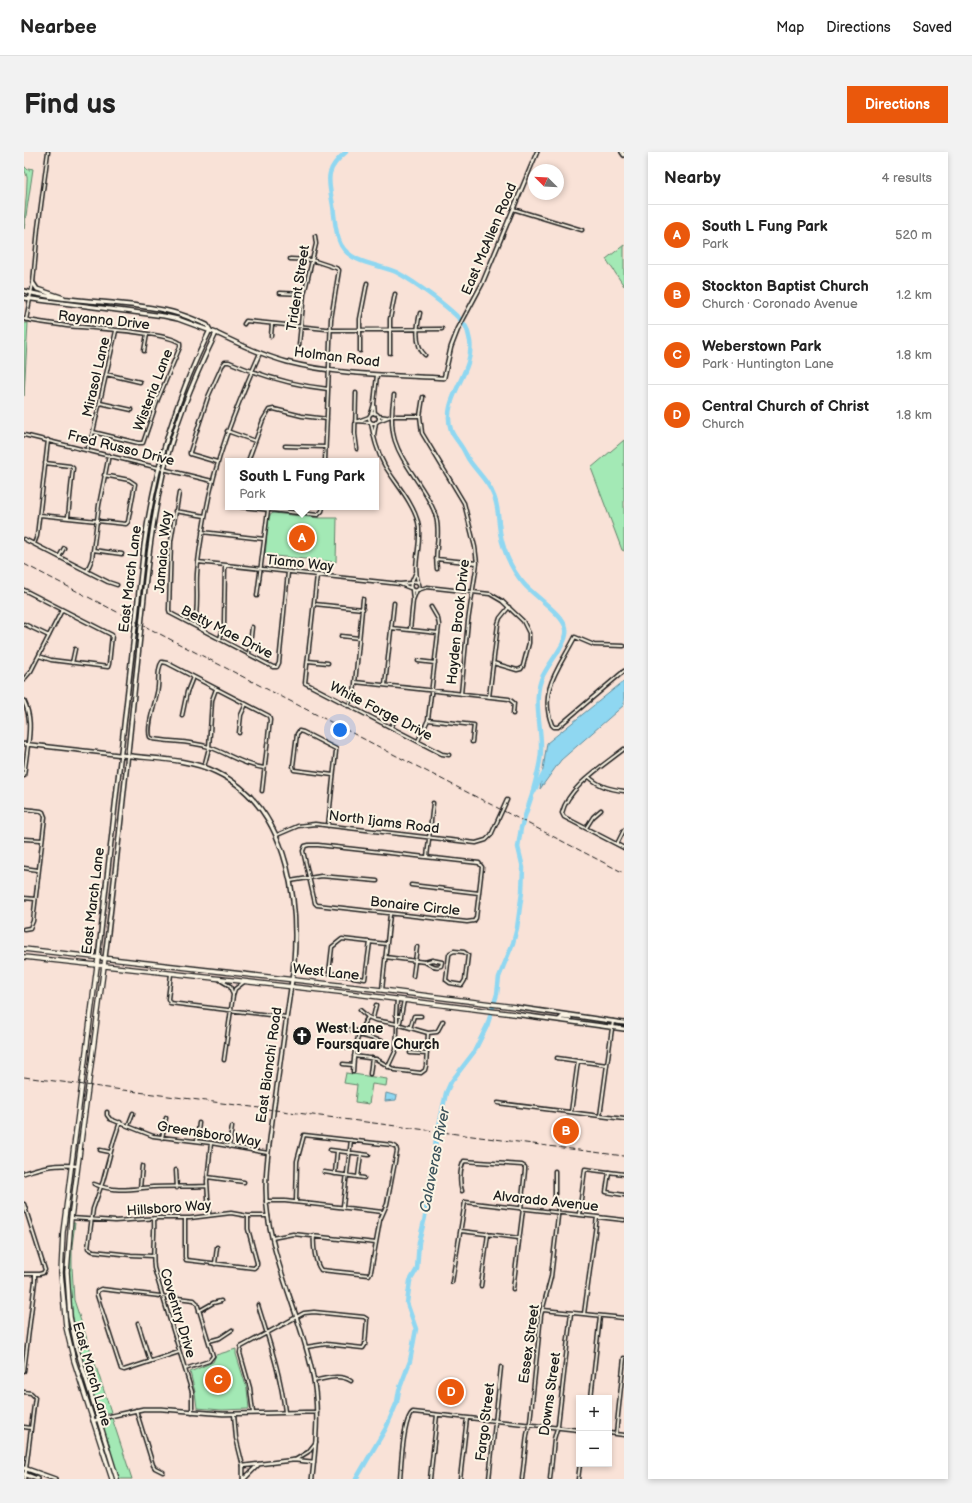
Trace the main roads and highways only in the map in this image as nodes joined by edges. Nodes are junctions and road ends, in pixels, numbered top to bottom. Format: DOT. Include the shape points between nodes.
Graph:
graph roads {
  1 [pos="622,152"];
  2 [pos="624,155"];
  3 [pos="33,283"];
  4 [pos="24,291"];
  5 [pos="24,298"];
  6 [pos="68,299"];
  7 [pos="210,330"];
  8 [pos="216,333"];
  9 [pos="121,755"];
  10 [pos="128,756"];
  11 [pos="24,949"];
  12 [pos="24,957"];
  13 [pos="98,958"];
  14 [pos="105,958"];
  15 [pos="97,965"];
  16 [pos="104,965"];
  17 [pos="292,980"];
  18 [pos="291,986"];
  19 [pos="515,1007"];
  20 [pos="552,1013"];
  21 [pos="514,1014"];
  22 [pos="536,1017"];
  23 [pos="578,1017"];
  24 [pos="559,1020"];
  25 [pos="624,1023"];
  26 [pos="624,1029"];
  27 [pos="25,1468"];
  28 [pos="25,1474"];
  29 [pos="37,1479"];
  30 [pos="54,1479"];
  31 [pos="111,1479"];
  32 [pos="117,1479"];
  1 -- 2 [label="main road"];
  3 -- 6 [label="main road" via="37,289"];
  4 -- 6 [label="main road, Holman Road"];
  5 -- 7 [label="main road, Holman Road" via="164,316"];
  6 -- 7 [label="main road, Holman Road" via="170,312 207,325"];
  7 -- 8 [label="main road, Holman Road"];
  7 -- 9 [label="main road, East March Lane" via="179,398 150,504"];
  8 -- 10 [label="main road, East March Lane" via="194,380 164,469 156,506"];
  9 -- 10 [label="main road, East Bianchi Road"];
  9 -- 13 [label="main road, East March Lane"];
  10 -- 14 [label="main road, East March Lane"];
  10 -- 17 [label="main road, East Bianchi Road" via="181,761 204,767 224,776 247,794 264,814 276,836 290,881 296,934"];
  11 -- 13 [label="main road, West Lane"];
  12 -- 15 [label="main road, West Lane"];
  13 -- 14 [label="main road, West Lane"];
  13 -- 15 [label="main road, East March Lane"];
  14 -- 16 [label="main road, East March Lane"];
  14 -- 17 [label="main road, West Lane"];
  15 -- 16 [label="main road, West Lane"];
  15 -- 31 [label="main road, East March Lane" via="62,1245 62,1290 69,1343"];
  16 -- 18 [label="main road, West Lane"];
  16 -- 32 [label="main road, East March Lane" via="77,1166 67,1272 70,1317 77,1349"];
  17 -- 18 [label="main road, East Bianchi Road"];
  17 -- 19 [label="main road, West Lane"];
  18 -- 21 [label="main road, West Lane"];
  19 -- 20 [label="main road, West Lane"];
  20 -- 22 [label="main road"];
  20 -- 23 [label="main road, West Lane"];
  21 -- 22 [label="main road, West Lane"];
  22 -- 24 [label="main road, West Lane"];
  23 -- 24 [label="main road" via="562,1017"];
  23 -- 25 [label="main road, West Lane"];
  24 -- 26 [label="main road, West Lane"];
  27 -- 30 [label="main road"];
  28 -- 29 [label="main road"];
}
